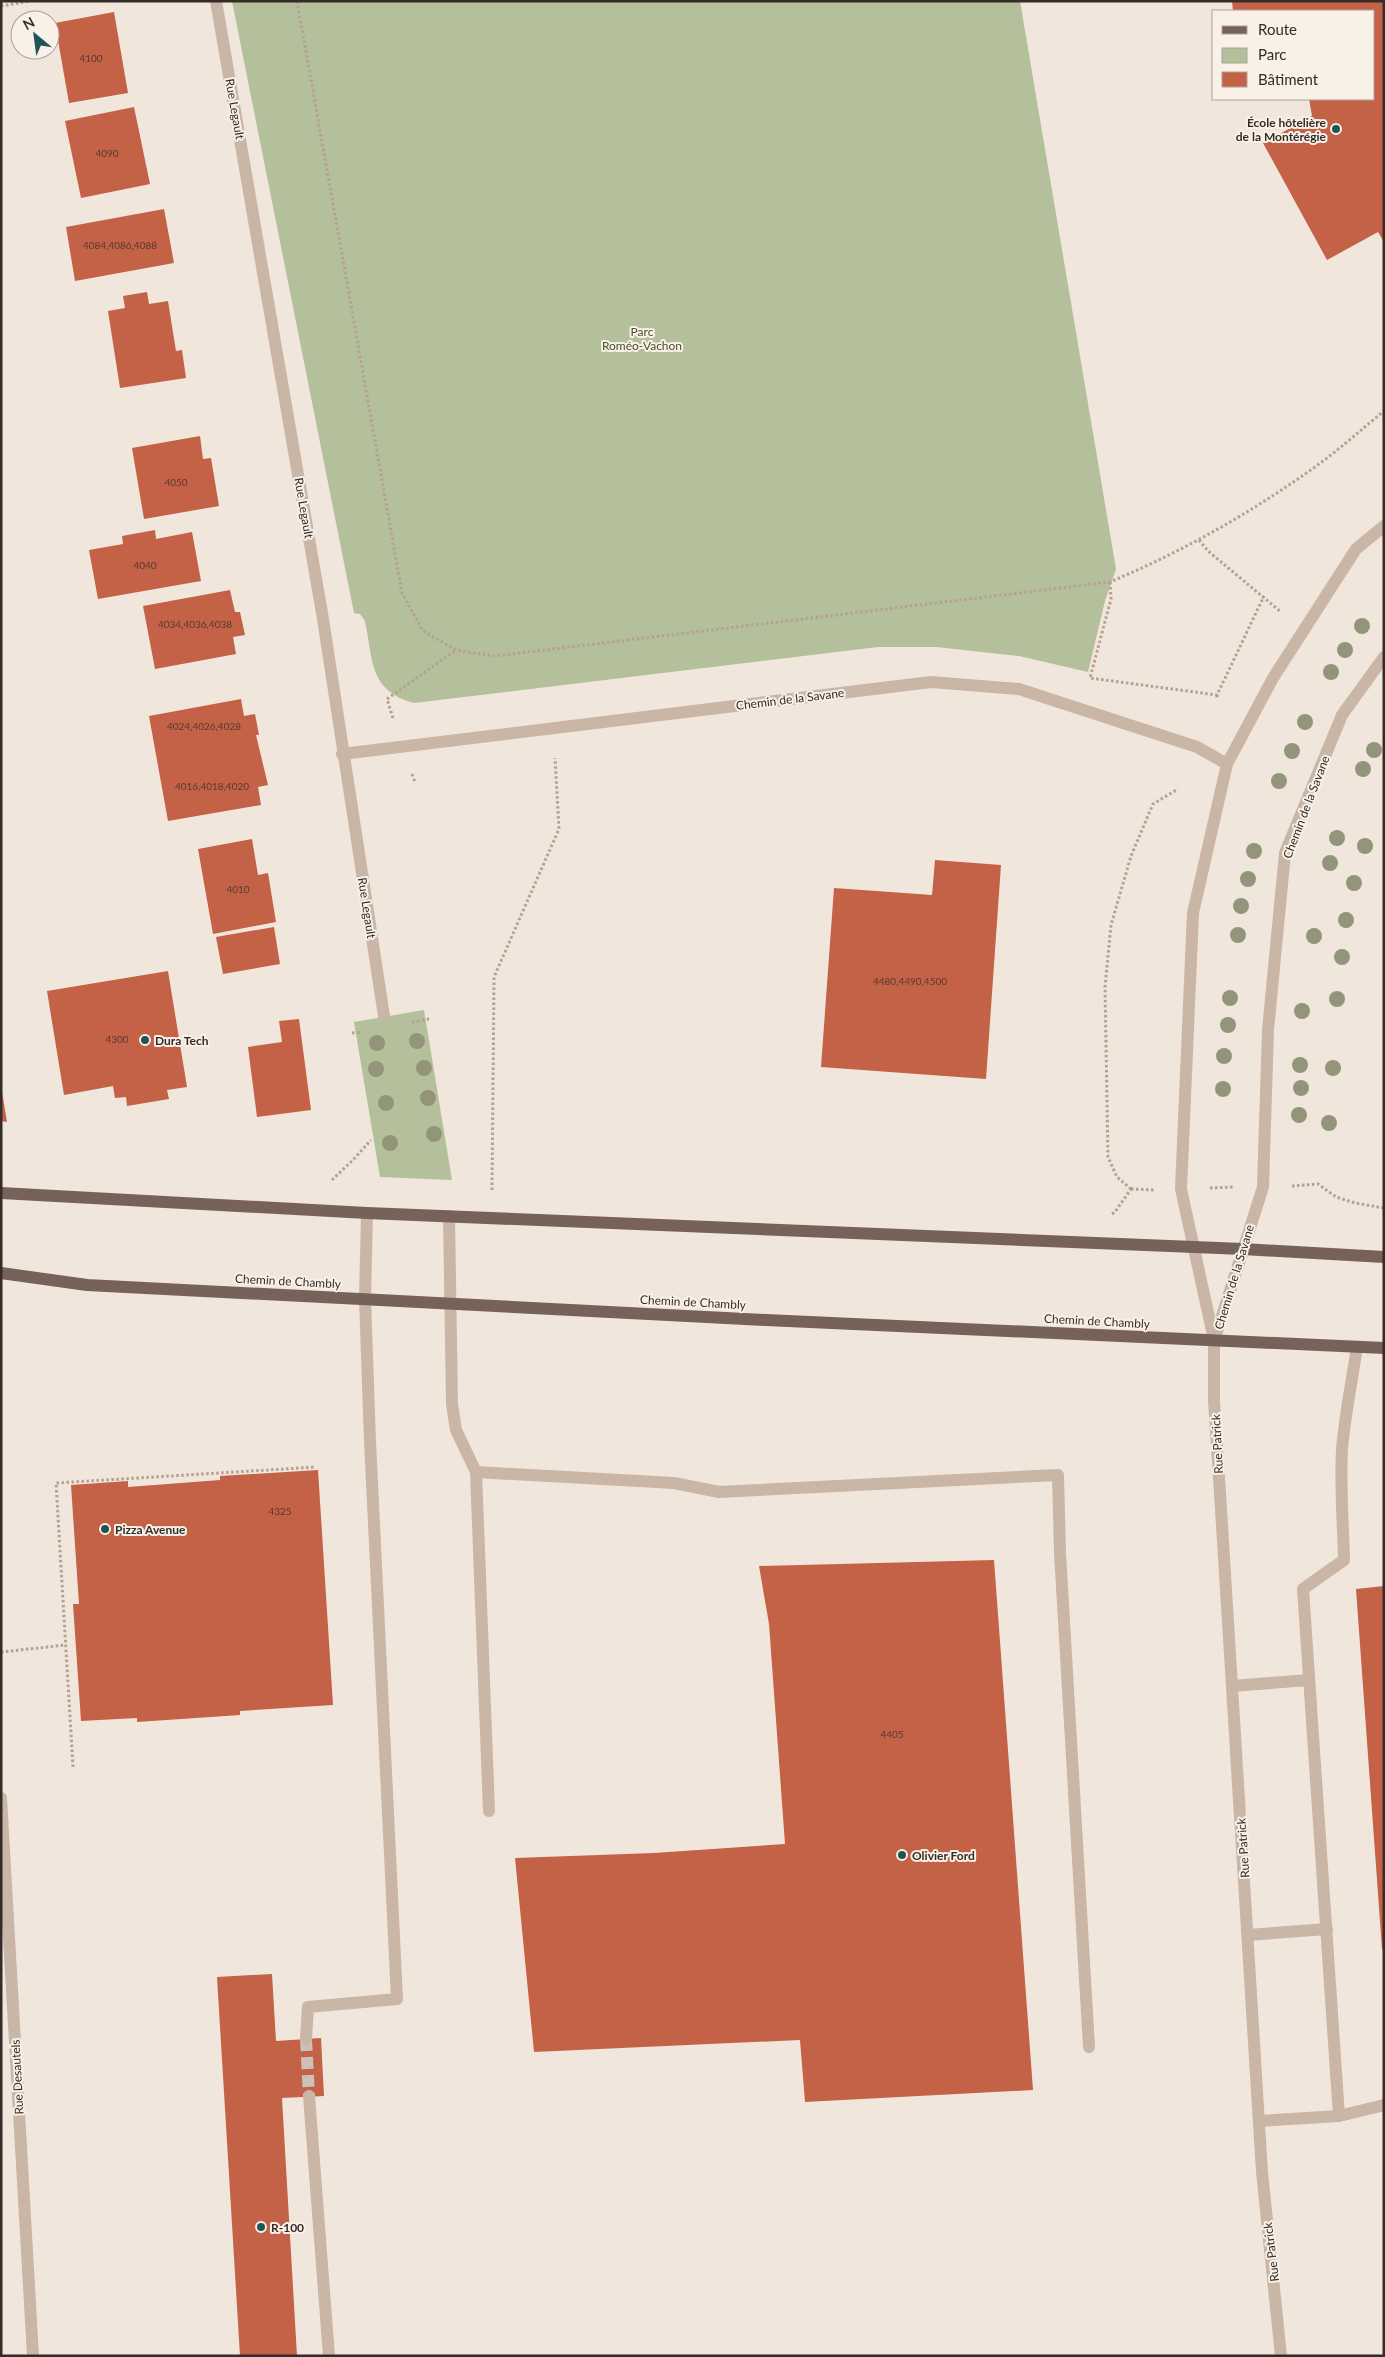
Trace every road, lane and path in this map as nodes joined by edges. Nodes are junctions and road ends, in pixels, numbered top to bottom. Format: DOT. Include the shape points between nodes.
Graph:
graph roads {
  1 [pos="30,1"];
  2 [pos="216,1"];
  3 [pos="297,1"];
  4 [pos="1,6"];
  5 [pos="1384,411"];
  6 [pos="1384,526"];
  7 [pos="1199,540"];
  8 [pos="1110,582"];
  9 [pos="1264,596"];
  10 [pos="1282,612"];
  11 [pos="456,650"];
  12 [pos="1384,657"];
  13 [pos="1217,695"];
  14 [pos="387,699"];
  15 [pos="1217,700"];
  16 [pos="342,754"];
  17 [pos="555,760"];
  18 [pos="1227,764"];
  19 [pos="1178,789"];
  20 [pos="384,1016"];
  21 [pos="371,1140"];
  22 [pos="332,1180"];
  23 [pos="1263,1187"];
  24 [pos="1181,1189"];
  25 [pos="1,1193"];
  26 [pos="1384,1208"];
  27 [pos="367,1213"];
  28 [pos="449,1216"];
  29 [pos="490,1218"];
  30 [pos="1194,1248"];
  31 [pos="1243,1249"];
  32 [pos="1384,1257"];
  33 [pos="1,1273"];
  34 [pos="365,1299"];
  35 [pos="450,1303"];
  36 [pos="1214,1340"];
  37 [pos="1356,1346"];
  38 [pos="1384,1348"];
  39 [pos="316,1467"];
  40 [pos="476,1472"];
  41 [pos="66,1646"];
  42 [pos="1,1652"];
  43 [pos="1309,1680"];
  44 [pos="1232,1686"];
  45 [pos="73,1767"];
  46 [pos="1,1798"];
  47 [pos="489,1811"];
  48 [pos="1327,1929"];
  49 [pos="1248,1934"];
  50 [pos="306,2039"];
  51 [pos="1089,2047"];
  52 [pos="309,2096"];
  53 [pos="1384,2105"];
  54 [pos="1339,2116"];
  55 [pos="1259,2121"];
  56 [pos="33,2356"];
  57 [pos="328,2356"];
  58 [pos="1281,2356"];
  1 -- 4 [label="path"];
  2 -- 16 [label="street, Rue Legault" via="323,619"];
  3 -- 11 [label="path" via="402,594 423,631"];
  5 -- 7 [label="path" via="1319,463"];
  6 -- 18 [label="street, Chemin de la Savane" via="1356,549 1273,678"];
  7 -- 8 [label="path"];
  7 -- 9 [label="path"];
  8 -- 11 [label="path" via="495,656"];
  8 -- 13 [label="path" via="1111,599 1090,678"];
  9 -- 10 [label="path"];
  9 -- 13 [label="path"];
  11 -- 14 [label="path"];
  12 -- 23 [label="street, Chemin de la Savane" via="1342,715 1285,853 1268,1030"];
  13 -- 15 [label="path"];
  16 -- 18 [label="street, Chemin de la Savane" via="930,682 1019,689 1197,747"];
  16 -- 20 [label="street, Rue Legault"];
  17 -- 29 [label="path" via="559,829 494,977"];
  18 -- 24 [label="street, Chemin de la Savane" via="1193,913"];
  19 -- 24 [label="path" via="1153,804 1131,856 1111,925 1105,987 1108,1157 1117,1177 1131,1189"];
  21 -- 22 [label="path"];
  23 -- 24 [label="path"];
  23 -- 26 [label="path" via="1318,1184 1336,1197"];
  23 -- 31 [label="street, Chemin de la Savane"];
  24 -- 30 [label="street, Chemin de la Savane"];
  25 -- 27 [label="main road"];
  27 -- 28 [label="main road"];
  27 -- 34 [label="street"];
  28 -- 29 [label="main road"];
  28 -- 35 [label="street"];
  29 -- 30 [label="main road"];
  30 -- 31 [label="main road"];
  30 -- 36 [label="street, Chemin de la Savane"];
  31 -- 32 [label="main road"];
  31 -- 36 [label="street, Chemin de la Savane"];
  33 -- 34 [label="main road, Chemin de Chambly" via="87,1285"];
  34 -- 35 [label="main road, Chemin de Chambly"];
  34 -- 50 [label="street" via="397,1999 308,2007"];
  35 -- 36 [label="main road, Chemin de Chambly"];
  35 -- 40 [label="street" via="452,1404 456,1430"];
  36 -- 37 [label="main road, Chemin de Chambly"];
  36 -- 44 [label="street, Rue Patrick" via="1214,1401"];
  37 -- 38 [label="main road, Chemin de Chambly"];
  37 -- 43 [label="street" via="1342,1451 1344,1560 1303,1589"];
  39 -- 41 [label="path" via="56,1483"];
  40 -- 47 [label="street"];
  40 -- 51 [label="street" via="674,1483 719,1492 1058,1476 1060,1563"];
  41 -- 42 [label="path"];
  41 -- 45 [label="path"];
  43 -- 44 [label="street"];
  43 -- 48 [label="street"];
  44 -- 49 [label="street, Rue Patrick"];
  46 -- 56 [label="street, Rue Desautels"];
  48 -- 49 [label="street"];
  48 -- 54 [label="street"];
  49 -- 55 [label="street, Rue Patrick"];
  52 -- 57 [label="street"];
  53 -- 54 [label="street"];
  54 -- 55 [label="street"];
  55 -- 58 [label="street, Rue Patrick"];
}
